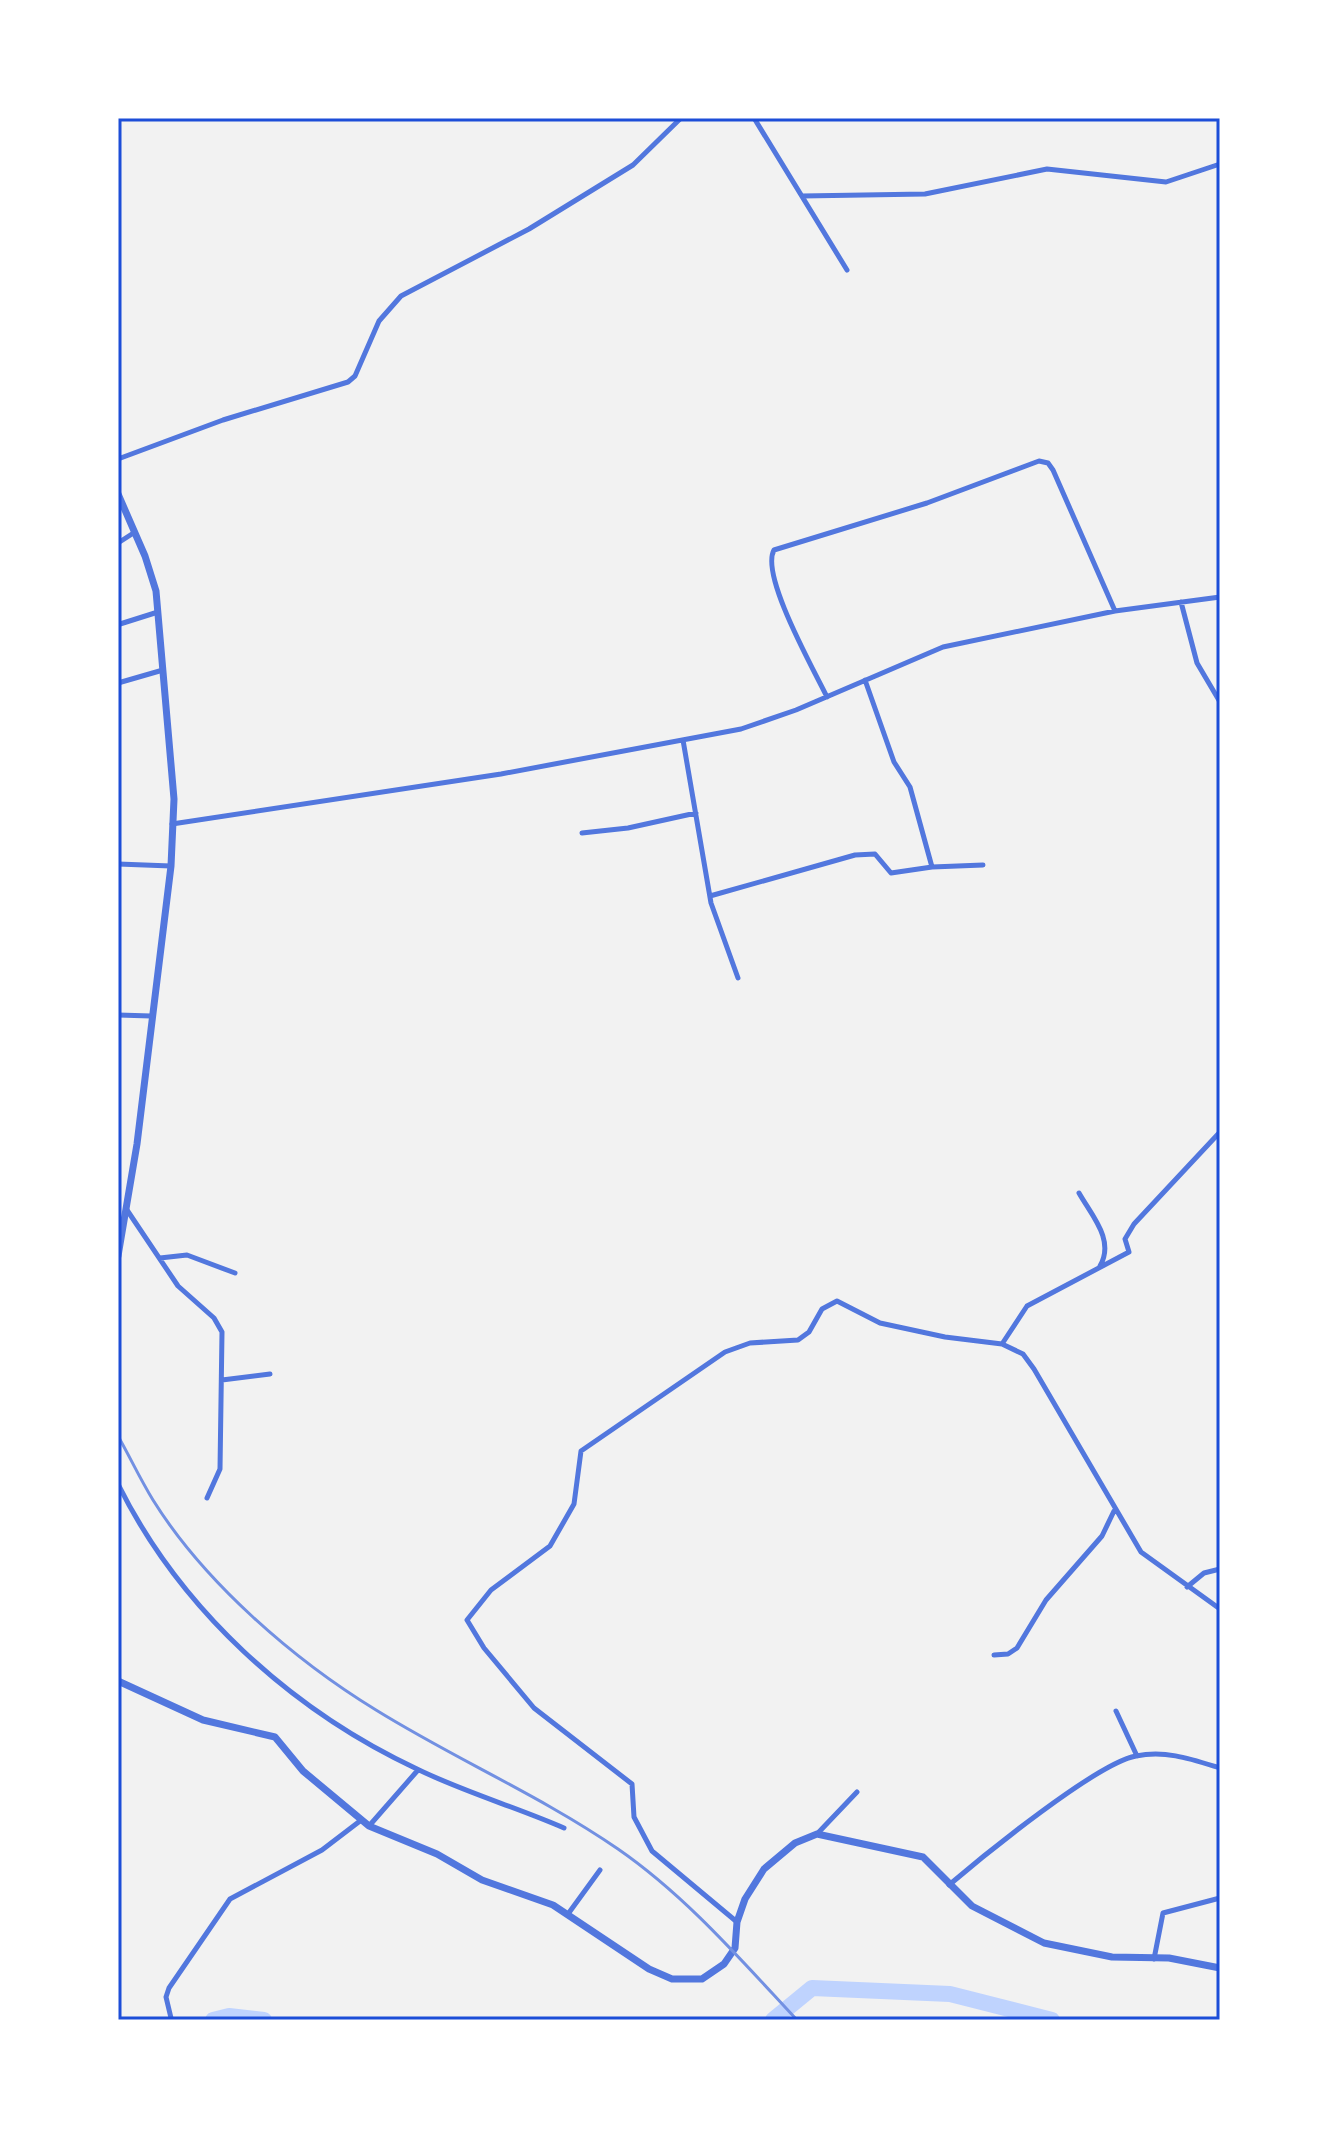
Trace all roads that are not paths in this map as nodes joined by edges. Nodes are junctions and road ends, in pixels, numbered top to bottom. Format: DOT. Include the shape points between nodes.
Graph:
graph roads {
  1 [pos="681,118"];
  2 [pos="754,118"];
  3 [pos="1220,164"];
  4 [pos="802,196"];
  5 [pos="847,270"];
  6 [pos="118,459"];
  7 [pos="118,494"];
  8 [pos="135,532"];
  9 [pos="118,543"];
  10 [pos="1220,597"];
  11 [pos="1181,602"];
  12 [pos="1115,611"];
  13 [pos="158,612"];
  14 [pos="120,624"];
  15 [pos="164,670"];
  16 [pos="865,680"];
  17 [pos="118,683"];
  18 [pos="827,697"];
  19 [pos="1220,702"];
  20 [pos="683,740"];
  21 [pos="696,813"];
  22 [pos="172,824"];
  23 [pos="582,833"];
  24 [pos="118,864"];
  25 [pos="983,865"];
  26 [pos="171,866"];
  27 [pos="932,867"];
  28 [pos="710,896"];
  29 [pos="738,978"];
  30 [pos="118,1015"];
  31 [pos="151,1016"];
  32 [pos="1220,1132"];
  33 [pos="1079,1193"];
  34 [pos="127,1210"];
  35 [pos="118,1256"];
  36 [pos="159,1258"];
  37 [pos="1100,1267"];
  38 [pos="235,1273"];
  39 [pos="1002,1344"];
  40 [pos="270,1374"];
  41 [pos="222,1380"];
  42 [pos="118,1484"];
  43 [pos="207,1498"];
  44 [pos="1115,1510"];
  45 [pos="1220,1569"];
  46 [pos="1187,1587"];
  47 [pos="1220,1609"];
  48 [pos="994,1655"];
  49 [pos="118,1681"];
  50 [pos="1116,1711"];
  51 [pos="1137,1756"];
  52 [pos="1220,1768"];
  53 [pos="418,1770"];
  54 [pos="857,1792"];
  55 [pos="360,1821"];
  56 [pos="369,1826"];
  57 [pos="564,1828"];
  58 [pos="817,1834"];
  59 [pos="600,1870"];
  60 [pos="951,1884"];
  61 [pos="1220,1898"];
  62 [pos="568,1914"];
  63 [pos="737,1922"];
  64 [pos="1154,1955"];
  65 [pos="1220,1968"];
  66 [pos="171,2018"];
  1 -- 6 [label="street" via="633,165 529,229 401,296 379,321 348,382"];
  2 -- 4 [label="street"];
  3 -- 4 [label="street" via="1166,182 1060,169 925,194"];
  4 -- 5 [label="street"];
  7 -- 8 [label="street"];
  8 -- 9 [label="street"];
  8 -- 13 [label="street"];
  10 -- 11 [label="street"];
  11 -- 12 [label="street"];
  11 -- 19 [label="street" via="1197,663"];
  12 -- 16 [label="street" via="943,647"];
  12 -- 18 [label="street" via="1053,470 1039,461 927,503 774,550 770,562 779,593"];
  13 -- 14 [label="street"];
  13 -- 15 [label="street"];
  15 -- 17 [label="street"];
  15 -- 22 [label="street"];
  16 -- 18 [label="street"];
  16 -- 27 [label="street" via="894,762 912,794"];
  18 -- 20 [label="street" via="761,723"];
  20 -- 21 [label="street"];
  20 -- 22 [label="street" via="323,804"];
  21 -- 23 [label="street"];
  21 -- 28 [label="street"];
  22 -- 26 [label="street"];
  24 -- 26 [label="street"];
  25 -- 27 [label="street"];
  26 -- 31 [label="street"];
  27 -- 28 [label="street" via="891,873 875,854 855,855"];
  28 -- 29 [label="street"];
  30 -- 31 [label="street"];
  31 -- 34 [label="street"];
  32 -- 37 [label="street" via="1134,1224 1125,1239 1129,1252"];
  33 -- 37 [label="street" via="1106,1244"];
  34 -- 35 [label="street"];
  34 -- 36 [label="street"];
  36 -- 38 [label="street" via="187,1255"];
  36 -- 41 [label="street" via="178,1286 219,1325"];
  37 -- 39 [label="street" via="1027,1306"];
  39 -- 44 [label="street" via="1029,1362"];
  39 -- 63 [label="street" via="880,1323 837,1301 822,1309 798,1340 750,1343 725,1352 581,1451 574,1504 550,1546 469,1613 469,1627 534,1708 632,1784 634,1817 652,1851"];
  40 -- 41 [label="street"];
  41 -- 43 [label="street" via="220,1469"];
  42 -- 53 [label="street" via="153,1544 209,1615 266,1671 336,1725"];
  44 -- 46 [label="street" via="1146,1558"];
  44 -- 48 [label="street" via="1102,1536 1046,1600 1017,1648"];
  45 -- 46 [label="street" via="1204,1573"];
  46 -- 47 [label="street"];
  49 -- 55 [label="street" via="203,1720 275,1737 303,1771"];
  50 -- 51 [label="street"];
  51 -- 52 [label="street" via="1175,1754"];
  51 -- 60 [label="street" via="1101,1770"];
  53 -- 56 [label="street"];
  53 -- 57 [label="street"];
  54 -- 58 [label="street"];
  55 -- 56 [label="street"];
  55 -- 66 [label="street" via="322,1850 226,1903 169,1988"];
  56 -- 62 [label="street"];
  58 -- 60 [label="street" via="916,1854"];
  58 -- 63 [label="street" via="795,1843 764,1869"];
  59 -- 62 [label="street"];
  60 -- 64 [label="street" via="979,1911 1044,1943 1112,1957"];
  61 -- 64 [label="street" via="1163,1913"];
  62 -- 63 [label="street" via="649,1969 684,1981 702,1979 724,1964 735,1948"];
  64 -- 65 [label="street"];
}
